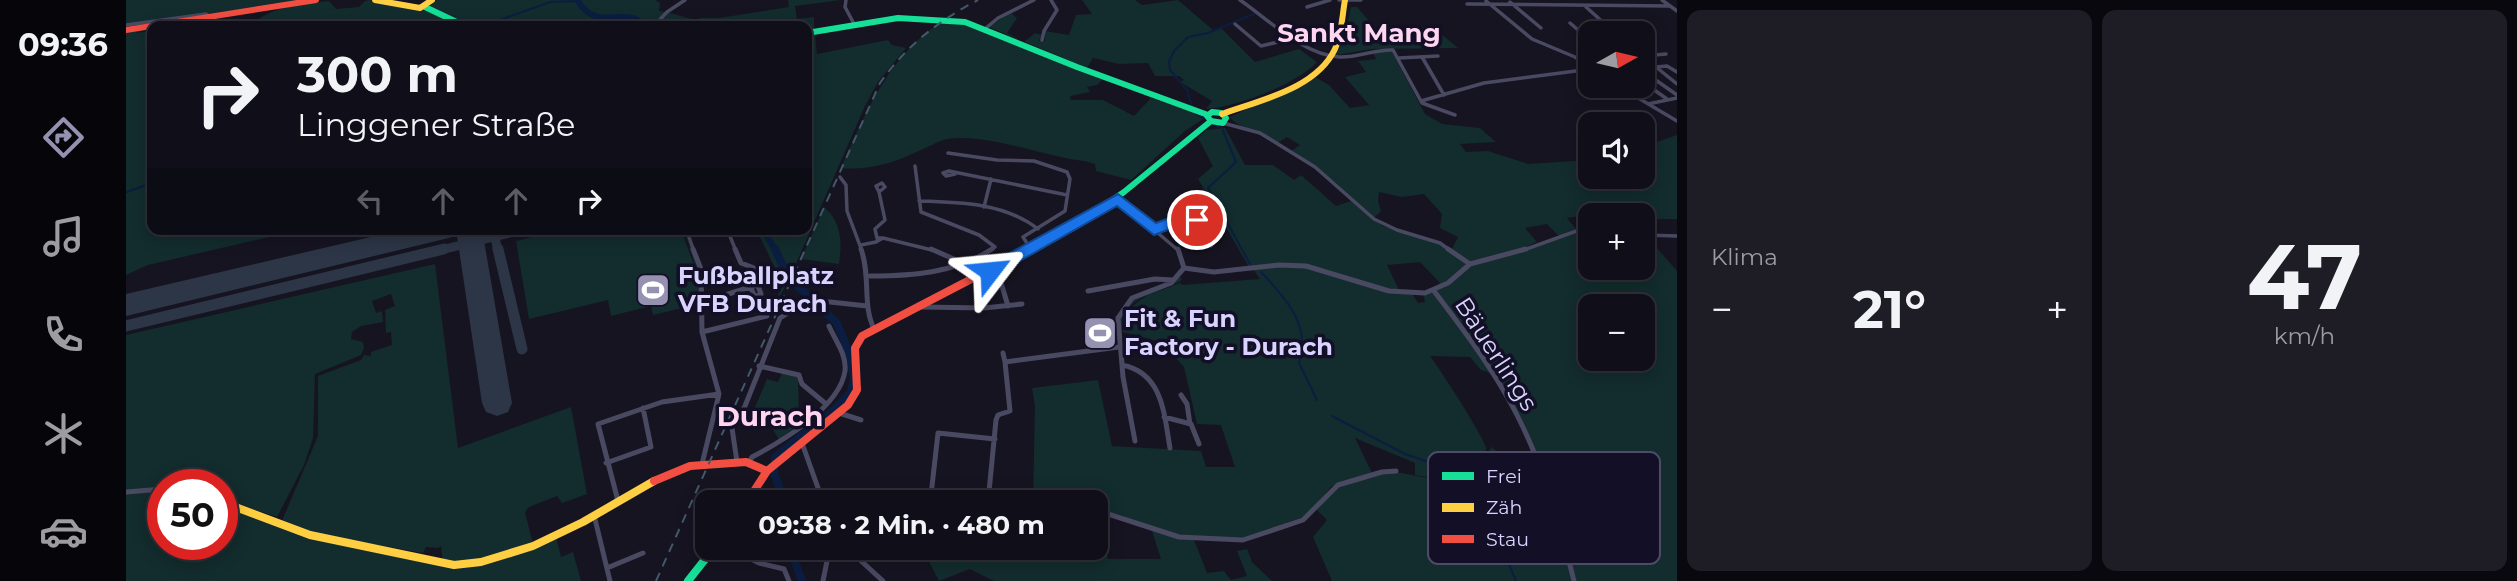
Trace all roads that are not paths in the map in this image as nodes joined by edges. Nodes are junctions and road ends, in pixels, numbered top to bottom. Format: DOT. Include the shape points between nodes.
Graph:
graph roads {
  1 [pos="316,0"];
  2 [pos="375,0"];
  3 [pos="685,0"];
  4 [pos="846,0"];
  5 [pos="1034,0"];
  6 [pos="1051,0"];
  7 [pos="1240,0"];
  8 [pos="1330,0"];
  9 [pos="1343,0"];
  10 [pos="1361,0"];
  11 [pos="1662,0"];
  12 [pos="1486,1"];
  13 [pos="1510,2"];
  14 [pos="429,3"];
  15 [pos="1467,4"];
  16 [pos="1307,6"];
  17 [pos="1669,6"];
  18 [pos="1585,7"];
  19 [pos="1677,11"];
  20 [pos="178,21"];
  21 [pos="457,21"];
  22 [pos="659,21"];
  23 [pos="1601,21"];
  24 [pos="853,22"];
  25 [pos="1570,23"];
  26 [pos="1235,24"];
  27 [pos="147,25"];
  28 [pos="126,28"];
  29 [pos="986,28"];
  30 [pos="1541,28"];
  31 [pos="1578,30"];
  32 [pos="812,32"];
  33 [pos="1296,38"];
  34 [pos="1042,40"];
  35 [pos="1332,54"];
  36 [pos="1666,54"];
  37 [pos="1656,55"];
  38 [pos="1438,56"];
  39 [pos="1422,57"];
  40 [pos="1399,58"];
  41 [pos="1578,59"];
  42 [pos="1578,70"];
  43 [pos="1677,72"];
  44 [pos="1656,81"];
  45 [pos="1677,84"];
  46 [pos="1656,91"];
  47 [pos="1444,95"];
  48 [pos="1677,96"];
  49 [pos="1636,98"];
  50 [pos="1667,99"];
  51 [pos="1420,101"];
  52 [pos="1647,105"];
  53 [pos="1455,115"];
  54 [pos="1209,118"];
  55 [pos="1223,118"];
  56 [pos="1677,121"];
  57 [pos="948,153"];
  58 [pos="915,166"];
  59 [pos="956,174"];
  60 [pos="840,177"];
  61 [pos="991,179"];
  62 [pos="879,192"];
  63 [pos="1067,195"];
  64 [pos="1118,199"];
  65 [pos="919,201"];
  66 [pos="984,207"];
  67 [pos="1038,229"];
  68 [pos="1154,229"];
  69 [pos="1578,230"];
  70 [pos="688,235"];
  71 [pos="730,235"];
  72 [pos="1655,235"];
  73 [pos="1677,236"];
  74 [pos="879,239"];
  75 [pos="861,245"];
  76 [pos="1211,246"];
  77 [pos="1031,248"];
  78 [pos="964,263"];
  79 [pos="1470,264"];
  80 [pos="1184,268"];
  81 [pos="991,271"];
  82 [pos="870,276"];
  83 [pos="1175,280"];
  84 [pos="758,286"];
  85 [pos="751,288"];
  86 [pos="1088,291"];
  87 [pos="1434,291"];
  88 [pos="755,297"];
  89 [pos="703,302"];
  90 [pos="1021,304"];
  91 [pos="867,306"];
  92 [pos="1008,306"];
  93 [pos="914,307"];
  94 [pos="760,310"];
  95 [pos="767,316"];
  96 [pos="829,326"];
  97 [pos="874,329"];
  98 [pos="702,332"];
  99 [pos="1119,347"];
  100 [pos="1003,352"];
  101 [pos="1005,362"];
  102 [pos="1122,365"];
  103 [pos="759,366"];
  104 [pos="719,394"];
  105 [pos="1181,395"];
  106 [pos="826,404"];
  107 [pos="643,408"];
  108 [pos="839,413"];
  109 [pos="1164,417"];
  110 [pos="861,420"];
  111 [pos="1191,424"];
  112 [pos="995,439"];
  113 [pos="802,442"];
  114 [pos="1135,442"];
  115 [pos="1199,444"];
  116 [pos="1170,448"];
  117 [pos="1533,452"];
  118 [pos="737,462"];
  119 [pos="750,462"];
  120 [pos="606,463"];
  121 [pos="702,465"];
  122 [pos="769,469"];
  123 [pos="1396,471"];
  124 [pos="147,490"];
  125 [pos="755,490"];
  126 [pos="819,490"];
  127 [pos="931,490"];
  128 [pos="989,490"];
  129 [pos="126,492"];
  130 [pos="618,501"];
  131 [pos="238,508"];
  132 [pos="1108,513"];
  133 [pos="594,515"];
  134 [pos="643,553"];
  135 [pos="705,560"];
  136 [pos="753,560"];
  137 [pos="828,560"];
  138 [pos="860,560"];
  139 [pos="607,568"];
  140 [pos="689,580"];
  141 [pos="610,581"];
  142 [pos="789,581"];
  143 [pos="823,581"];
  144 [pos="883,581"];
  1 -- 20 [label="street"];
  2 -- 14 [label="street" via="417,8"];
  3 -- 22 [label="street"];
  4 -- 24 [label="street"];
  5 -- 29 [label="street"];
  6 -- 34 [label="street" via="1057,10"];
  7 -- 33 [label="street"];
  8 -- 16 [label="street"];
  9 -- 10 [label="street"];
  9 -- 35 [label="street"];
  11 -- 17 [label="street"];
  12 -- 13 [label="street"];
  12 -- 15 [label="street"];
  12 -- 41 [label="street" via="1532,39"];
  13 -- 18 [label="street"];
  13 -- 30 [label="street"];
  14 -- 21 [label="street"];
  17 -- 18 [label="street"];
  17 -- 19 [label="street"];
  18 -- 23 [label="street"];
  24 -- 29 [label="street" via="927,17"];
  24 -- 32 [label="street"];
  25 -- 31 [label="street"];
  26 -- 33 [label="street" via="1261,46"];
  27 -- 28 [label="street"];
  29 -- 54 [label="street"];
  33 -- 35 [label="street" via="1314,51"];
  35 -- 40 [label="street" via="1340,57 1391,49"];
  35 -- 55 [label="street" via="1296,84"];
  36 -- 37 [label="street"];
  38 -- 39 [label="street"];
  39 -- 40 [label="street"];
  39 -- 47 [label="street"];
  40 -- 51 [label="street"];
  42 -- 47 [label="street" via="1484,83"];
  43 -- 45 [label="street" via="1667,66 1656,68"];
  44 -- 48 [label="street"];
  46 -- 50 [label="street"];
  47 -- 51 [label="street"];
  48 -- 50 [label="street"];
  49 -- 52 [label="street"];
  50 -- 52 [label="street"];
  51 -- 53 [label="street"];
  52 -- 56 [label="street"];
  54 -- 55 [label="street"];
  54 -- 64 [label="street"];
  55 -- 79 [label="street" via="1253,130 1315,167 1385,226 1440,243"];
  57 -- 63 [label="street" via="1034,161 1064,171 1069,176"];
  58 -- 65 [label="street"];
  59 -- 61 [label="street"];
  60 -- 75 [label="street"];
  61 -- 63 [label="street"];
  61 -- 66 [label="street"];
  62 -- 74 [label="street" via="885,220 875,229"];
  63 -- 67 [label="street" via="1062,214"];
  64 -- 68 [label="street"];
  64 -- 77 [label="street"];
  65 -- 66 [label="street"];
  65 -- 78 [label="street" via="925,215 995,246"];
  66 -- 67 [label="street" via="1020,216"];
  67 -- 77 [label="street" via="1023,237"];
  68 -- 76 [label="street" via="1192,217"];
  68 -- 80 [label="street" via="1178,249"];
  69 -- 79 [label="street"];
  70 -- 89 [label="street" via="701,269"];
  71 -- 84 [label="street" via="741,262 754,268"];
  72 -- 73 [label="street"];
  74 -- 75 [label="street"];
  74 -- 78 [label="street" via="912,243"];
  75 -- 82 [label="street"];
  77 -- 81 [label="street"];
  78 -- 82 [label="street" via="918,275"];
  79 -- 87 [label="street"];
  80 -- 83 [label="street"];
  80 -- 87 [label="street" via="1214,272 1306,266 1390,291"];
  81 -- 92 [label="street"];
  81 -- 93 [label="street"];
  82 -- 91 [label="street"];
  83 -- 86 [label="street" via="1146,280"];
  83 -- 99 [label="street" via="1127,303 1118,318"];
  84 -- 85 [label="street"];
  84 -- 88 [label="street" via="761,294"];
  85 -- 88 [label="street"];
  85 -- 89 [label="street"];
  87 -- 117 [label="street, Bäuerlings" via="1498,381"];
  88 -- 94 [label="street"];
  89 -- 98 [label="street"];
  90 -- 92 [label="street"];
  91 -- 97 [label="street"];
  91 -- 103 [label="street" via="837,298 792,309 780,318"];
  92 -- 93 [label="street"];
  93 -- 97 [label="street"];
  95 -- 98 [label="street"];
  96 -- 106 [label="street" via="845,369 841,385"];
  97 -- 108 [label="street" via="856,344 857,390"];
  98 -- 104 [label="street"];
  99 -- 101 [label="street"];
  99 -- 102 [label="street"];
  100 -- 101 [label="street"];
  101 -- 112 [label="street" via="1010,411 998,415"];
  102 -- 109 [label="street" via="1140,368 1152,377"];
  102 -- 114 [label="street"];
  103 -- 106 [label="street" via="799,375 802,384"];
  103 -- 118 [label="street" via="732,430"];
  104 -- 107 [label="street"];
  104 -- 121 [label="street"];
  105 -- 111 [label="street"];
  106 -- 119 [label="street"];
  107 -- 120 [label="street" via="651,447"];
  107 -- 120 [label="street" via="598,424"];
  108 -- 110 [label="street"];
  108 -- 113 [label="street"];
  109 -- 111 [label="street"];
  109 -- 116 [label="street"];
  111 -- 115 [label="street"];
  112 -- 127 [label="street" via="938,433"];
  112 -- 128 [label="street"];
  113 -- 122 [label="street"];
  113 -- 126 [label="street"];
  118 -- 119 [label="street"];
  118 -- 121 [label="street"];
  119 -- 122 [label="street"];
  120 -- 130 [label="street"];
  121 -- 130 [label="street" via="663,475"];
  122 -- 125 [label="street"];
  123 -- 132 [label="street" via="1338,485 1303,520 1243,540 1179,537"];
  124 -- 129 [label="street"];
  130 -- 133 [label="street"];
  131 -- 133 [label="street" via="310,535 444,565 498,559"];
  133 -- 139 [label="street"];
  134 -- 139 [label="street"];
  135 -- 140 [label="street"];
  136 -- 142 [label="street" via="784,569"];
  137 -- 143 [label="street"];
  138 -- 144 [label="street"];
  139 -- 141 [label="street"];
}
